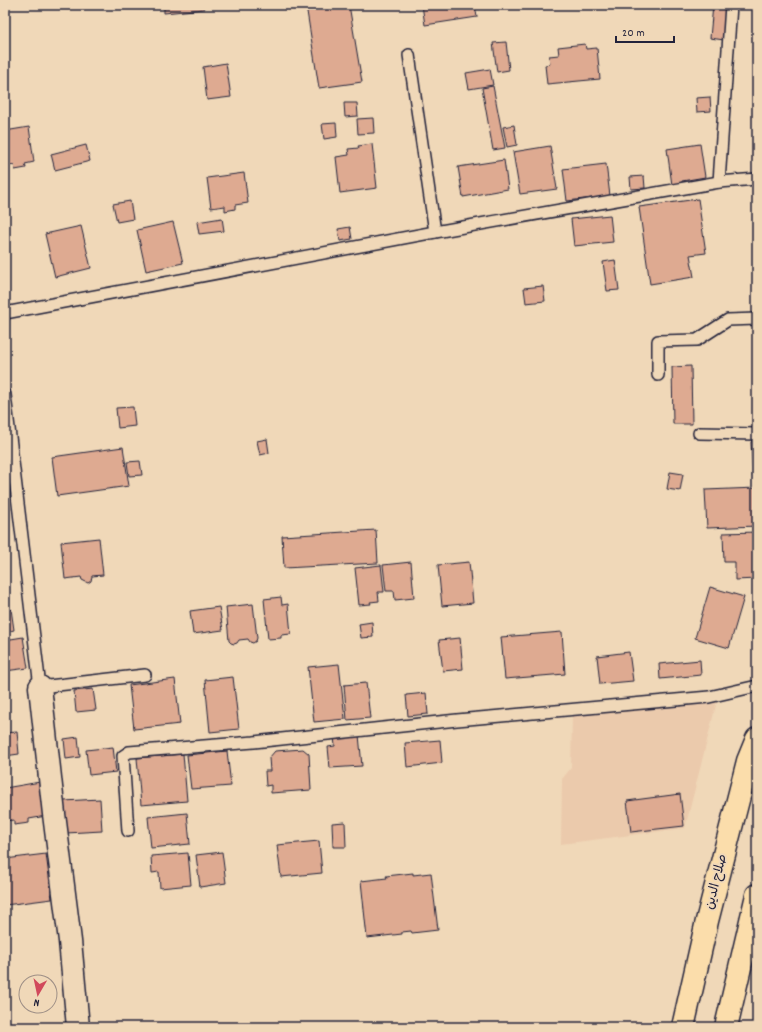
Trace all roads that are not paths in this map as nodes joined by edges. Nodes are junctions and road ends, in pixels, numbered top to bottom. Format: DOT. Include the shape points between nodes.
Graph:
graph roads {
  1 [pos="731,5"];
  2 [pos="409,55"];
  3 [pos="757,179"];
  4 [pos="719,182"];
  5 [pos="435,232"];
  6 [pos="5,313"];
  7 [pos="757,319"];
  8 [pos="658,375"];
  9 [pos="5,395"];
  10 [pos="699,433"];
  11 [pos="757,434"];
  12 [pos="145,676"];
  13 [pos="757,686"];
  14 [pos="40,687"];
  15 [pos="757,739"];
  16 [pos="128,831"];
  17 [pos="757,895"];
  18 [pos="78,1027"];
  19 [pos="683,1027"];
  20 [pos="726,1027"];
  1 -- 4 [label="lane"];
  2 -- 5 [label="lane"];
  3 -- 4 [label="lane"];
  4 -- 5 [label="lane"];
  5 -- 6 [label="lane"];
  7 -- 8 [label="lane" via="728,320 697,340 658,341"];
  9 -- 14 [label="lane"];
  10 -- 11 [label="lane"];
  12 -- 14 [label="lane"];
  13 -- 16 [label="lane" via="709,697 129,752 122,756"];
  14 -- 18 [label="street"];
  15 -- 19 [label="highway, صلاح الدين" via="748,761"];
  17 -- 20 [label="highway"];
}
